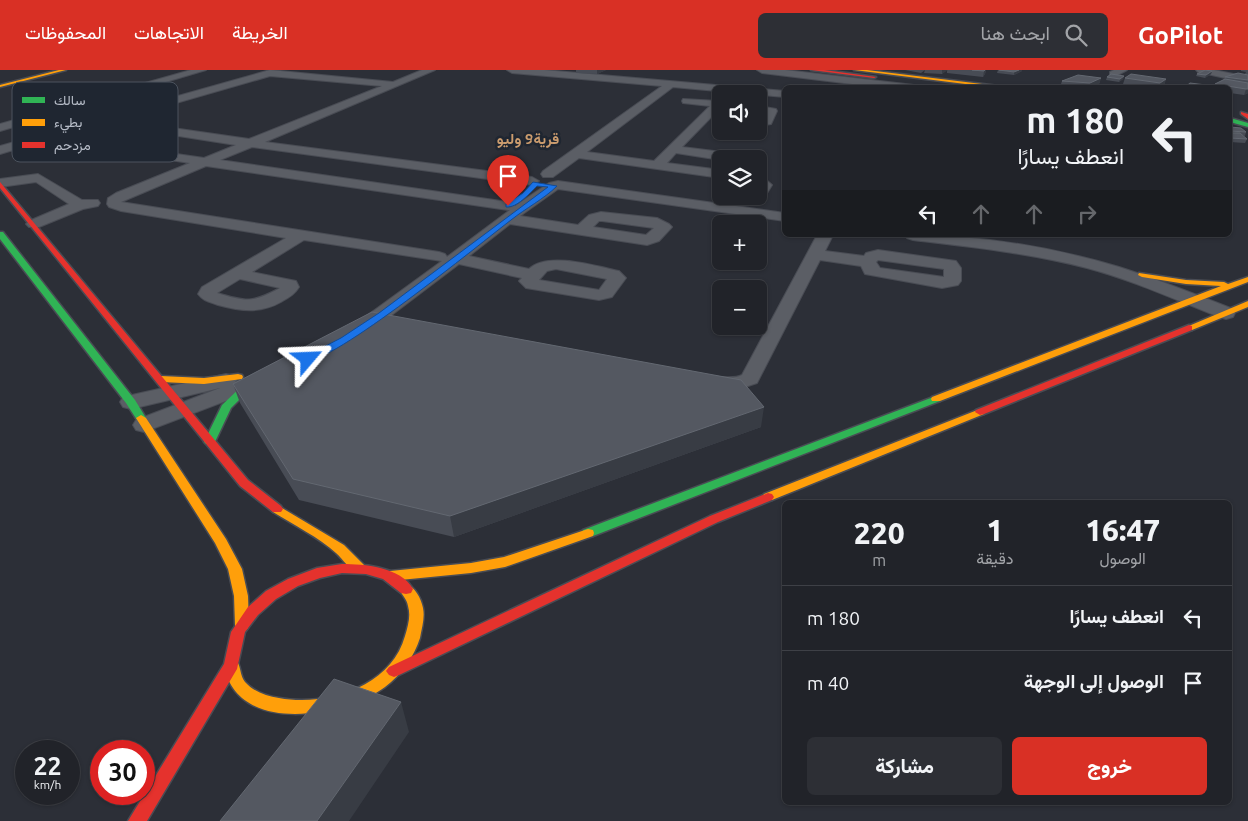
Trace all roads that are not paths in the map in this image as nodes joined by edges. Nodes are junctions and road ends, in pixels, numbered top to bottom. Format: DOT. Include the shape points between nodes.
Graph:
graph roads {
  1 [pos="47,70"];
  2 [pos="64,70"];
  3 [pos="205,70"];
  4 [pos="512,70"];
  5 [pos="616,70"];
  6 [pos="762,70"];
  7 [pos="814,70"];
  8 [pos="856,70"];
  9 [pos="1201,70"];
  10 [pos="276,71"];
  11 [pos="426,72"];
  12 [pos="230,74"];
  13 [pos="730,76"];
  14 [pos="256,77"];
  15 [pos="1234,77"];
  16 [pos="395,78"];
  17 [pos="602,78"];
  18 [pos="849,80"];
  19 [pos="1248,80"];
  20 [pos="0,82"];
  21 [pos="16,82"];
  22 [pos="163,82"];
  23 [pos="1218,82"];
  24 [pos="670,84"];
  25 [pos="683,85"];
  26 [pos="720,85"];
  27 [pos="845,85"];
  28 [pos="890,85"];
  29 [pos="942,85"];
  30 [pos="987,85"];
  31 [pos="712,88"];
  32 [pos="767,92"];
  33 [pos="782,94"];
  34 [pos="660,98"];
  35 [pos="178,99"];
  36 [pos="712,104"];
  37 [pos="767,110"];
  38 [pos="1232,111"];
  39 [pos="712,112"];
  40 [pos="1247,115"];
  41 [pos="1232,116"];
  42 [pos="706,117"];
  43 [pos="712,118"];
  44 [pos="1232,121"];
  45 [pos="767,122"];
  46 [pos="1248,125"];
  47 [pos="178,130"];
  48 [pos="255,141"];
  49 [pos="674,149"];
  50 [pos="583,155"];
  51 [pos="712,155"];
  52 [pos="178,157"];
  53 [pos="204,161"];
  54 [pos="658,165"];
  55 [pos="712,173"];
  56 [pos="550,180"];
  57 [pos="0,184"];
  58 [pos="712,195"];
  59 [pos="114,201"];
  60 [pos="767,203"];
  61 [pos="80,204"];
  62 [pos="782,209"];
  63 [pos="508,212"];
  64 [pos="782,217"];
  65 [pos="36,227"];
  66 [pos="583,230"];
  67 [pos="9,235"];
  68 [pos="300,236"];
  69 [pos="824,237"];
  70 [pos="944,237"];
  71 [pos="983,237"];
  72 [pos="1006,241"];
  73 [pos="815,254"];
  74 [pos="447,258"];
  75 [pos="868,262"];
  76 [pos="239,274"];
  77 [pos="532,275"];
  78 [pos="1140,278"];
  79 [pos="1248,279"];
  80 [pos="1236,284"];
  81 [pos="1198,299"];
  82 [pos="1159,303"];
  83 [pos="1237,309"];
  84 [pos="374,314"];
  85 [pos="402,319"];
  86 [pos="343,334"];
  87 [pos="268,371"];
  88 [pos="690,377"];
  89 [pos="244,380"];
  90 [pos="166,386"];
  91 [pos="130,402"];
  92 [pos="183,410"];
  93 [pos="144,424"];
  94 [pos="210,442"];
  95 [pos="359,568"];
  96 [pos="390,576"];
  97 [pos="242,624"];
  98 [pos="232,665"];
  99 [pos="394,671"];
  100 [pos="353,698"];
  101 [pos="342,711"];
  102 [pos="137,821"];
  1 -- 20 [label="street"];
  2 -- 21 [label="street"];
  3 -- 22 [label="street"];
  4 -- 17 [label="street"];
  5 -- 17 [label="street"];
  6 -- 18 [label="street"];
  7 -- 29 [label="street"];
  8 -- 30 [label="street"];
  9 -- 15 [label="street"];
  10 -- 14 [label="street"];
  10 -- 16 [label="street"];
  11 -- 16 [label="street"];
  12 -- 14 [label="street"];
  13 -- 26 [label="street"];
  14 -- 35 [label="street"];
  15 -- 19 [label="street"];
  15 -- 23 [label="street"];
  16 -- 48 [label="street"];
  17 -- 24 [label="street"];
  18 -- 27 [label="street"];
  18 -- 28 [label="street"];
  24 -- 25 [label="street"];
  24 -- 34 [label="street"];
  25 -- 31 [label="street"];
  25 -- 34 [label="street"];
  32 -- 33 [label="street"];
  34 -- 36 [label="street"];
  34 -- 50 [label="street"];
  37 -- 45 [label="street" via="772,111"];
  38 -- 40 [label="street"];
  39 -- 42 [label="street"];
  40 -- 41 [label="street"];
  42 -- 43 [label="street"];
  42 -- 49 [label="street"];
  44 -- 46 [label="street"];
  47 -- 48 [label="street"];
  48 -- 53 [label="street"];
  48 -- 56 [label="street"];
  49 -- 51 [label="street"];
  49 -- 54 [label="street"];
  50 -- 54 [label="street"];
  50 -- 56 [label="street"];
  50 -- 56 [label="street"];
  52 -- 53 [label="street"];
  53 -- 59 [label="street"];
  53 -- 63 [label="street"];
  54 -- 55 [label="street"];
  56 -- 58 [label="street"];
  56 -- 63 [label="street"];
  56 -- 64 [label="street"];
  57 -- 61 [label="street" via="38,178"];
  57 -- 65 [label="street"];
  59 -- 61 [label="street"];
  59 -- 68 [label="street" via="121,206"];
  60 -- 62 [label="street"];
  61 -- 65 [label="street"];
  63 -- 66 [label="street"];
  63 -- 74 [label="street"];
  65 -- 67 [label="street"];
  65 -- 90 [label="street"];
  67 -- 91 [label="street"];
  68 -- 74 [label="street"];
  68 -- 76 [label="street"];
  69 -- 73 [label="street"];
  70 -- 72 [label="street"];
  71 -- 72 [label="street"];
  72 -- 78 [label="street" via="1088,257"];
  73 -- 75 [label="street"];
  73 -- 88 [label="street" via="750,379 728,385"];
  74 -- 77 [label="street"];
  74 -- 84 [label="street"];
  78 -- 80 [label="street"];
  78 -- 81 [label="street"];
  78 -- 82 [label="street"];
  79 -- 80 [label="street"];
  80 -- 81 [label="street"];
  81 -- 82 [label="street"];
  81 -- 83 [label="street"];
  82 -- 96 [label="street" via="546,549 505,562 471,568"];
  83 -- 99 [label="street" via="714,519"];
  84 -- 85 [label="street"];
  84 -- 86 [label="street"];
  87 -- 89 [label="street"];
  89 -- 90 [label="street"];
  89 -- 92 [label="street"];
  89 -- 94 [label="street" via="226,407"];
  90 -- 91 [label="street"];
  90 -- 92 [label="street"];
  91 -- 93 [label="street"];
  92 -- 93 [label="street"];
  92 -- 94 [label="street"];
  93 -- 97 [label="street" via="222,542 235,569 241,596"];
  94 -- 95 [label="street" via="244,483 281,513 339,548"];
  95 -- 96 [label="street"];
  95 -- 97 [label="street" via="333,569 281,588 259,604"];
  96 -- 99 [label="street" via="407,588 412,596 417,605 418,626 411,649"];
  97 -- 98 [label="street" via="233,644"];
  98 -- 100 [label="street" via="238,683 252,697 272,707 298,710 326,707"];
  98 -- 102 [label="street"];
  99 -- 100 [label="street"];
  100 -- 101 [label="street"];
}
